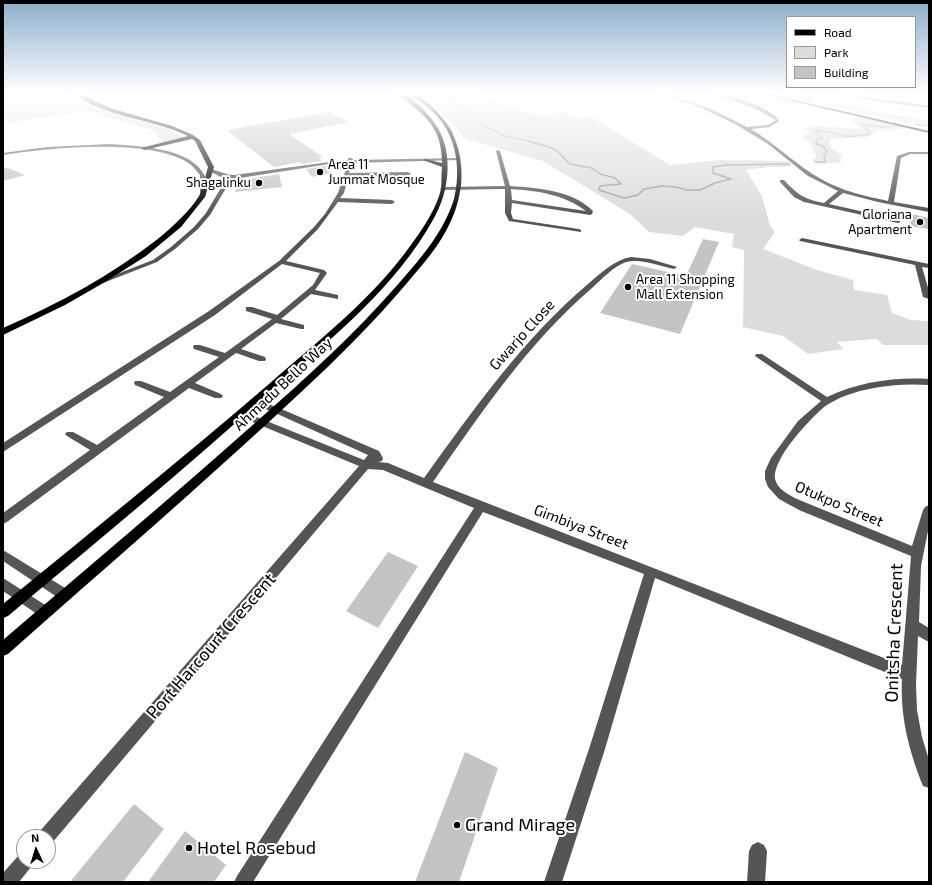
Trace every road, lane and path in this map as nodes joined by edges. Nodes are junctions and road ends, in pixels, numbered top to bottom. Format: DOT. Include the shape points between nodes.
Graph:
graph roads {
  1 [pos="185,133"];
  2 [pos="440,133"];
  3 [pos="451,133"];
  4 [pos="756,133"];
  5 [pos="193,137"];
  6 [pos="144,148"];
  7 [pos="498,151"];
  8 [pos="929,153"];
  9 [pos="3,154"];
  10 [pos="458,157"];
  11 [pos="426,158"];
  12 [pos="445,158"];
  13 [pos="348,161"];
  14 [pos="211,170"];
  15 [pos="408,174"];
  16 [pos="347,175"];
  17 [pos="248,176"];
  18 [pos="782,181"];
  19 [pos="459,188"];
  20 [pos="508,188"];
  21 [pos="443,189"];
  22 [pos="842,191"];
  23 [pos="203,196"];
  24 [pos="337,200"];
  25 [pos="509,201"];
  26 [pos="392,202"];
  27 [pos="891,202"];
  28 [pos="824,206"];
  29 [pos="929,210"];
  30 [pos="898,221"];
  31 [pos="579,231"];
  32 [pos="802,240"];
  33 [pos="281,262"];
  34 [pos="918,264"];
  35 [pos="929,266"];
  36 [pos="674,267"];
  37 [pos="94,286"];
  38 [pos="309,291"];
  39 [pos="335,297"];
  40 [pos="927,297"];
  41 [pos="249,310"];
  42 [pos="276,319"];
  43 [pos="301,327"];
  44 [pos="3,332"];
  45 [pos="198,347"];
  46 [pos="235,350"];
  47 [pos="226,356"];
  48 [pos="759,356"];
  49 [pos="262,358"];
  50 [pos="929,382"];
  51 [pos="138,383"];
  52 [pos="188,384"];
  53 [pos="170,396"];
  54 [pos="218,396"];
  55 [pos="826,400"];
  56 [pos="254,402"];
  57 [pos="276,410"];
  58 [pos="241,414"];
  59 [pos="263,422"];
  60 [pos="70,434"];
  61 [pos="3,448"];
  62 [pos="97,450"];
  63 [pos="371,459"];
  64 [pos="425,484"];
  65 [pos="481,506"];
  66 [pos="929,510"];
  67 [pos="4,516"];
  68 [pos="916,553"];
  69 [pos="3,555"];
  70 [pos="651,571"];
  71 [pos="43,580"];
  72 [pos="3,584"];
  73 [pos="65,595"];
  74 [pos="22,596"];
  75 [pos="3,612"];
  76 [pos="45,612"];
  77 [pos="912,626"];
  78 [pos="929,635"];
  79 [pos="3,649"];
  80 [pos="908,674"];
  81 [pos="929,780"];
  82 [pos="53,829"];
  83 [pos="758,851"];
  84 [pos="18,869"];
  85 [pos="7,882"];
  86 [pos="243,882"];
  87 [pos="553,882"];
  88 [pos="756,882"];
  1 -- 5 [label="highway"];
  2 -- 12 [label="main road, Ahmadu Bello Way"];
  3 -- 10 [label="main road, Ahmadu Bello Way"];
  4 -- 22 [label="street" via="811,175"];
  5 -- 6 [label="highway"];
  5 -- 14 [label="highway" via="205,151"];
  6 -- 9 [label="street" via="64,146"];
  6 -- 23 [label="street" via="181,157 195,166 203,175"];
  7 -- 20 [label="street"];
  8 -- 27 [label="street" via="909,153 899,158"];
  10 -- 12 [label="street"];
  10 -- 19 [label="main road, Ahmadu Bello Way"];
  11 -- 12 [label="main road"];
  11 -- 12 [label="street"];
  11 -- 13 [label="street"];
  12 -- 21 [label="main road, Ahmadu Bello Way"];
  13 -- 16 [label="street"];
  13 -- 17 [label="street"];
  14 -- 17 [label="street" via="223,176"];
  14 -- 23 [label="highway"];
  15 -- 16 [label="street"];
  16 -- 24 [label="street"];
  17 -- 37 [label="street" via="227,182 208,214 196,228 155,261"];
  18 -- 28 [label="street" via="800,198"];
  19 -- 20 [label="street"];
  19 -- 21 [label="street"];
  19 -- 57 [label="main road, Ahmadu Bello Way" via="450,218 422,261 364,327"];
  20 -- 25 [label="street"];
  20 -- 25 [label="street" via="569,198 590,212"];
  21 -- 56 [label="main road, Ahmadu Bello Way" via="420,236 377,288 344,322"];
  22 -- 27 [label="street"];
  22 -- 28 [label="street"];
  23 -- 37 [label="highway" via="169,235 142,256"];
  24 -- 26 [label="street"];
  24 -- 33 [label="street" via="316,228"];
  25 -- 31 [label="street" via="508,215 511,220"];
  27 -- 29 [label="street"];
  28 -- 30 [label="street"];
  32 -- 34 [label="street"];
  33 -- 38 [label="street" via="324,272 316,286"];
  33 -- 61 [label="street" via="212,313"];
  34 -- 35 [label="street"];
  34 -- 40 [label="street"];
  36 -- 64 [label="street, Gwarjo Close" via="636,260 620,262 576,297 506,372"];
  37 -- 44 [label="highway"];
  38 -- 39 [label="street"];
  38 -- 42 [label="street"];
  41 -- 42 [label="street"];
  42 -- 43 [label="street"];
  42 -- 46 [label="street"];
  45 -- 47 [label="street"];
  46 -- 47 [label="street"];
  46 -- 49 [label="street"];
  47 -- 52 [label="street"];
  48 -- 55 [label="street"];
  50 -- 55 [label="street, Otukpo Street" via="868,386"];
  51 -- 53 [label="street"];
  52 -- 53 [label="street"];
  52 -- 54 [label="street"];
  53 -- 62 [label="street"];
  55 -- 68 [label="street, Otukpo Street" via="797,428 777,457 769,478 772,485 786,499 804,508"];
  56 -- 57 [label="street"];
  56 -- 58 [label="main road, Ahmadu Bello Way"];
  57 -- 59 [label="main road, Ahmadu Bello Way"];
  57 -- 63 [label="street"];
  58 -- 59 [label="street, Gimbiya Street"];
  58 -- 71 [label="main road, Ahmadu Bello Way"];
  59 -- 63 [label="street, Gimbiya Street"];
  59 -- 73 [label="main road, Ahmadu Bello Way"];
  60 -- 62 [label="street"];
  62 -- 67 [label="street"];
  63 -- 64 [label="street, Gimbiya Street"];
  63 -- 82 [label="street, Port Harcourt Crescent"];
  64 -- 65 [label="street, Gimbiya Street"];
  65 -- 70 [label="street, Gimbiya Street"];
  65 -- 86 [label="street"];
  66 -- 68 [label="street, Onitsha Crescent"];
  68 -- 77 [label="street, Onitsha Crescent"];
  69 -- 71 [label="street"];
  70 -- 80 [label="street, Gimbiya Street"];
  70 -- 87 [label="street"];
  71 -- 73 [label="street"];
  71 -- 74 [label="main road, Ahmadu Bello Way"];
  72 -- 74 [label="street"];
  73 -- 76 [label="main road, Ahmadu Bello Way"];
  74 -- 75 [label="main road, Ahmadu Bello Way"];
  74 -- 76 [label="street"];
  76 -- 79 [label="main road, Ahmadu Bello Way"];
  77 -- 78 [label="street"];
  77 -- 80 [label="street, Onitsha Crescent"];
  80 -- 81 [label="street, Onitsha Crescent" via="911,722 923,768"];
  83 -- 88 [label="street"];
  84 -- 85 [label="street"];
}
